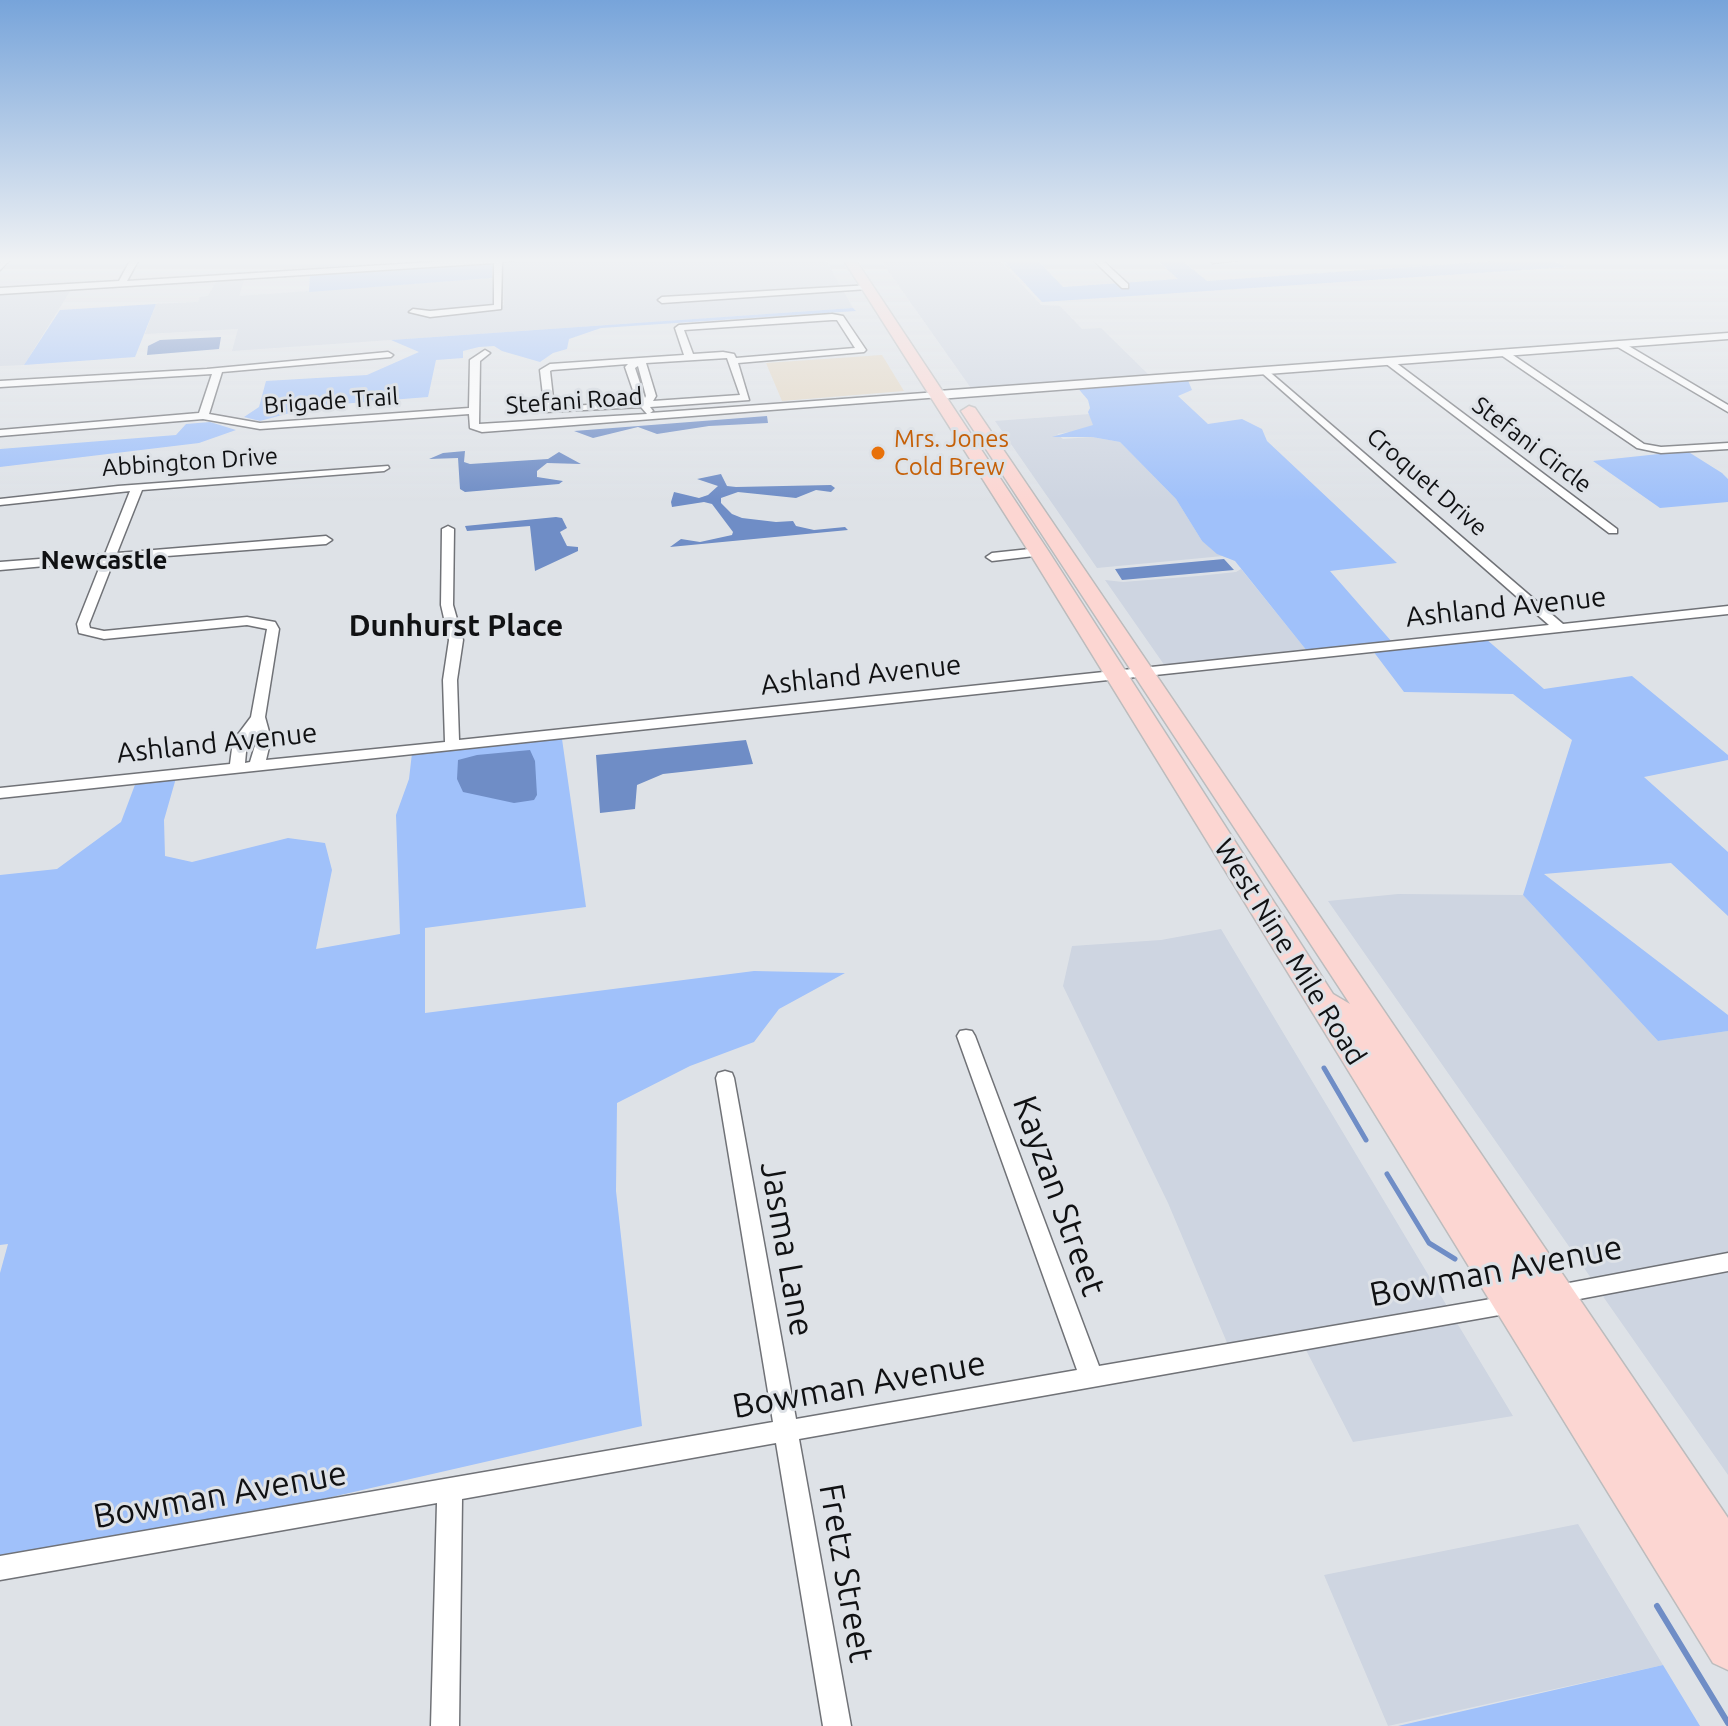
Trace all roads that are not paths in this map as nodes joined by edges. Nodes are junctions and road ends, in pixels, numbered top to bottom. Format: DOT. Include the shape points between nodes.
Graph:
graph roads {
  1 [pos="683,340"];
  2 [pos="854,340"];
  3 [pos="909,340"];
  4 [pos="1680,340"];
  5 [pos="1619,344"];
  6 [pos="485,353"];
  7 [pos="1504,353"];
  8 [pos="388,355"];
  9 [pos="689,357"];
  10 [pos="639,361"];
  11 [pos="733,361"];
  12 [pos="1388,361"];
  13 [pos="211,370"];
  14 [pos="1265,371"];
  15 [pos="0,384"];
  16 [pos="948,391"];
  17 [pos="746,398"];
  18 [pos="646,404"];
  19 [pos="1728,409"];
  20 [pos="750,410"];
  21 [pos="474,411"];
  22 [pos="198,417"];
  23 [pos="649,417"];
  24 [pos="0,433"];
  25 [pos="1728,446"];
  26 [pos="384,468"];
  27 [pos="137,488"];
  28 [pos="0,502"];
  29 [pos="448,529"];
  30 [pos="1613,531"];
  31 [pos="326,540"];
  32 [pos="1039,552"];
  33 [pos="109,557"];
  34 [pos="992,557"];
  35 [pos="0,566"];
  36 [pos="1728,610"];
  37 [pos="1560,628"];
  38 [pos="1129,673"];
  39 [pos="258,717"];
  40 [pos="452,745"];
  41 [pos="257,765"];
  42 [pos="237,767"];
  43 [pos="0,793"];
  44 [pos="1320,1000"];
  45 [pos="966,1036"];
  46 [pos="725,1078"];
  47 [pos="1728,1262"];
  48 [pos="1558,1294"];
  49 [pos="1511,1304"];
  50 [pos="1092,1379"];
  51 [pos="787,1432"];
  52 [pos="450,1490"];
  53 [pos="1728,1554"];
  54 [pos="0,1568"];
  55 [pos="1728,1593"];
  56 [pos="1728,1648"];
  57 [pos="445,1726"];
  58 [pos="837,1726"];
  1 -- 9 [label="street"];
  2 -- 11 [label="street" via="861,350"];
  3 -- 16 [label="main road"];
  4 -- 5 [label="street, Stefani Road"];
  5 -- 7 [label="street, Stefani Road"];
  5 -- 19 [label="street"];
  6 -- 21 [label="street" via="475,360"];
  7 -- 12 [label="street, Stefani Road"];
  7 -- 25 [label="street" via="1641,446"];
  8 -- 13 [label="street"];
  9 -- 10 [label="street"];
  9 -- 11 [label="street" via="723,355"];
  10 -- 18 [label="street" via="651,396"];
  10 -- 18 [label="street" via="550,367 545,370 549,410"];
  11 -- 17 [label="street"];
  12 -- 14 [label="street, Stefani Road"];
  12 -- 30 [label="street, Stefani Circle"];
  13 -- 15 [label="street"];
  13 -- 22 [label="street" via="218,371"];
  14 -- 16 [label="street, Stefani Road"];
  14 -- 37 [label="street, Croquet Drive"];
  16 -- 20 [label="street, Stefani Road"];
  16 -- 32 [label="main road"];
  16 -- 38 [label="main road, West Nine Mile Road" via="1010,473"];
  17 -- 18 [label="street"];
  17 -- 20 [label="street"];
  18 -- 23 [label="street"];
  20 -- 23 [label="street, Stefani Road"];
  21 -- 22 [label="street, Brigade Trail" via="260,426"];
  21 -- 23 [label="street, Stefani Road" via="474,426 489,430"];
  22 -- 24 [label="street, Brigade Trail"];
  26 -- 27 [label="street, Abbington Drive"];
  27 -- 28 [label="street, Abbington Drive"];
  27 -- 33 [label="street"];
  29 -- 40 [label="street" via="447,605 456,640 450,680"];
  31 -- 33 [label="street"];
  32 -- 34 [label="street"];
  32 -- 38 [label="main road" via="1061,567"];
  33 -- 35 [label="street"];
  33 -- 39 [label="street" via="83,624 88,633 247,621 270,625"];
  36 -- 37 [label="street, Ashland Avenue"];
  37 -- 38 [label="street, Ashland Avenue"];
  38 -- 40 [label="street, Ashland Avenue"];
  38 -- 44 [label="main road, West Nine Mile Road"];
  38 -- 48 [label="main road, West Nine Mile Road" via="1254,836"];
  39 -- 41 [label="street" via="264,739"];
  39 -- 42 [label="street" via="240,741"];
  40 -- 41 [label="street, Ashland Avenue"];
  41 -- 42 [label="street, Ashland Avenue"];
  42 -- 43 [label="street, Ashland Avenue"];
  44 -- 48 [label="main road" via="1354,1019 1512,1265 1531,1284"];
  44 -- 49 [label="main road, West Nine Mile Road"];
  45 -- 50 [label="street, Kayzan Street"];
  46 -- 51 [label="street, Jasma Lane"];
  47 -- 48 [label="street, Bowman Avenue"];
  48 -- 49 [label="street, Bowman Avenue"];
  48 -- 53 [label="main road, West Nine Mile Road"];
  49 -- 50 [label="street, Bowman Avenue"];
  49 -- 55 [label="main road" via="1558,1336"];
  49 -- 56 [label="main road, West Nine Mile Road"];
  50 -- 51 [label="street, Bowman Avenue"];
  51 -- 52 [label="street, Bowman Avenue"];
  51 -- 58 [label="street, Fretz Street"];
  52 -- 54 [label="street, Bowman Avenue"];
  52 -- 57 [label="street"];
}
